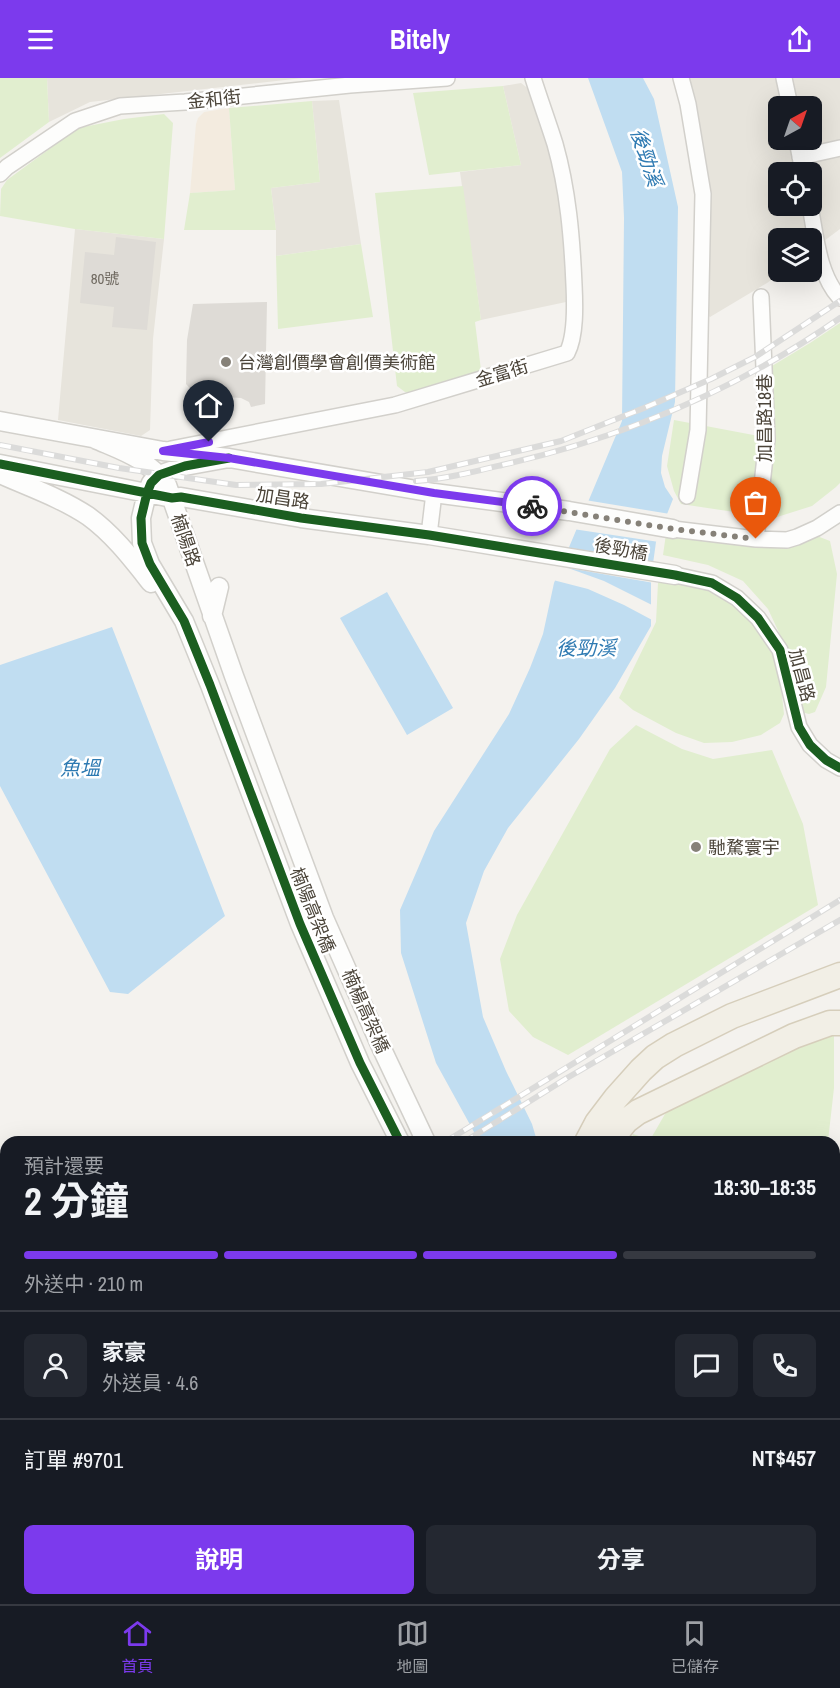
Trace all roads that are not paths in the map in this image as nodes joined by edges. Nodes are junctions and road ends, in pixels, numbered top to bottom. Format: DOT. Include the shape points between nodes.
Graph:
graph roads {
  1 [pos="447,78"];
  2 [pos="533,78"];
  3 [pos="681,78"];
  4 [pos="784,78"];
  5 [pos="788,96"];
  6 [pos="840,148"];
  7 [pos="799,150"];
  8 [pos="800,157"];
  9 [pos="801,162"];
  10 [pos="0,174"];
  11 [pos="812,216"];
  12 [pos="761,297"];
  13 [pos="840,298"];
  14 [pos="0,421"];
  15 [pos="95,439"];
  16 [pos="163,451"];
  17 [pos="229,458"];
  18 [pos="0,464"];
  19 [pos="0,474"];
  20 [pos="159,475"];
  21 [pos="147,493"];
  22 [pos="434,493"];
  23 [pos="687,496"];
  24 [pos="172,498"];
  25 [pos="569,512"];
  26 [pos="840,513"];
  27 [pos="673,529"];
  28 [pos="429,535"];
  29 [pos="756,539"];
  30 [pos="562,556"];
  31 [pos="675,575"];
  32 [pos="219,587"];
  33 [pos="212,616"];
  34 [pos="234,676"];
  35 [pos="210,685"];
  36 [pos="840,768"];
  37 [pos="840,975"];
  38 [pos="840,1023"];
  39 [pos="397,1136"];
  40 [pos="423,1136"];
  41 [pos="590,1136"];
  42 [pos="614,1136"];
  1 -- 10 [label="street, 金和街" via="120,106 75,120"];
  2 -- 16 [label="street, 金富街" via="555,145 572,235 574,301 567,353 395,405"];
  3 -- 23 [label="street" via="703,194 698,430"];
  4 -- 5 [label="street"];
  6 -- 8 [label="street"];
  7 -- 8 [label="street"];
  8 -- 9 [label="street"];
  11 -- 13 [label="street" via="821,259"];
  12 -- 29 [label="street, 加昌路18巷" via="767,439"];
  14 -- 15 [label="street, 加昌路"];
  15 -- 16 [label="street, 加昌路"];
  15 -- 20 [label="street, 楠陽路" via="131,454"];
  16 -- 17 [label="street, 加昌路"];
  17 -- 20 [label="street"];
  17 -- 22 [label="street, 加昌路"];
  18 -- 21 [label="street, 加昌路"];
  19 -- 35 [label="street" via="74,508 108,532 173,616"];
  20 -- 21 [label="street"];
  20 -- 24 [label="street, 楠陽路"];
  21 -- 24 [label="street, 加昌路"];
  21 -- 35 [label="street" via="141,518 142,543 184,621"];
  22 -- 25 [label="street, 加昌路"];
  22 -- 28 [label="street"];
  24 -- 28 [label="street, 加昌路"];
  24 -- 33 [label="street, 楠陽路"];
  25 -- 27 [label="street, 後勁橋"];
  26 -- 29 [label="street" via="797,537"];
  27 -- 29 [label="street"];
  28 -- 30 [label="street, 加昌路"];
  30 -- 31 [label="street, 後勁橋"];
  31 -- 36 [label="street, 加昌路" via="712,583 737,598 758,618 780,650 799,727 810,745"];
  32 -- 33 [label="street"];
  33 -- 34 [label="street, 楠陽路"];
  34 -- 40 [label="street, 楠楊高架橋" via="324,918"];
  35 -- 39 [label="street, 楠陽高架橋" via="300,924 360,1063"];
  37 -- 41 [label="main road" via="732,1017 655,1057 615,1098"];
  38 -- 42 [label="main road" via="794,1036 638,1112"];
}
